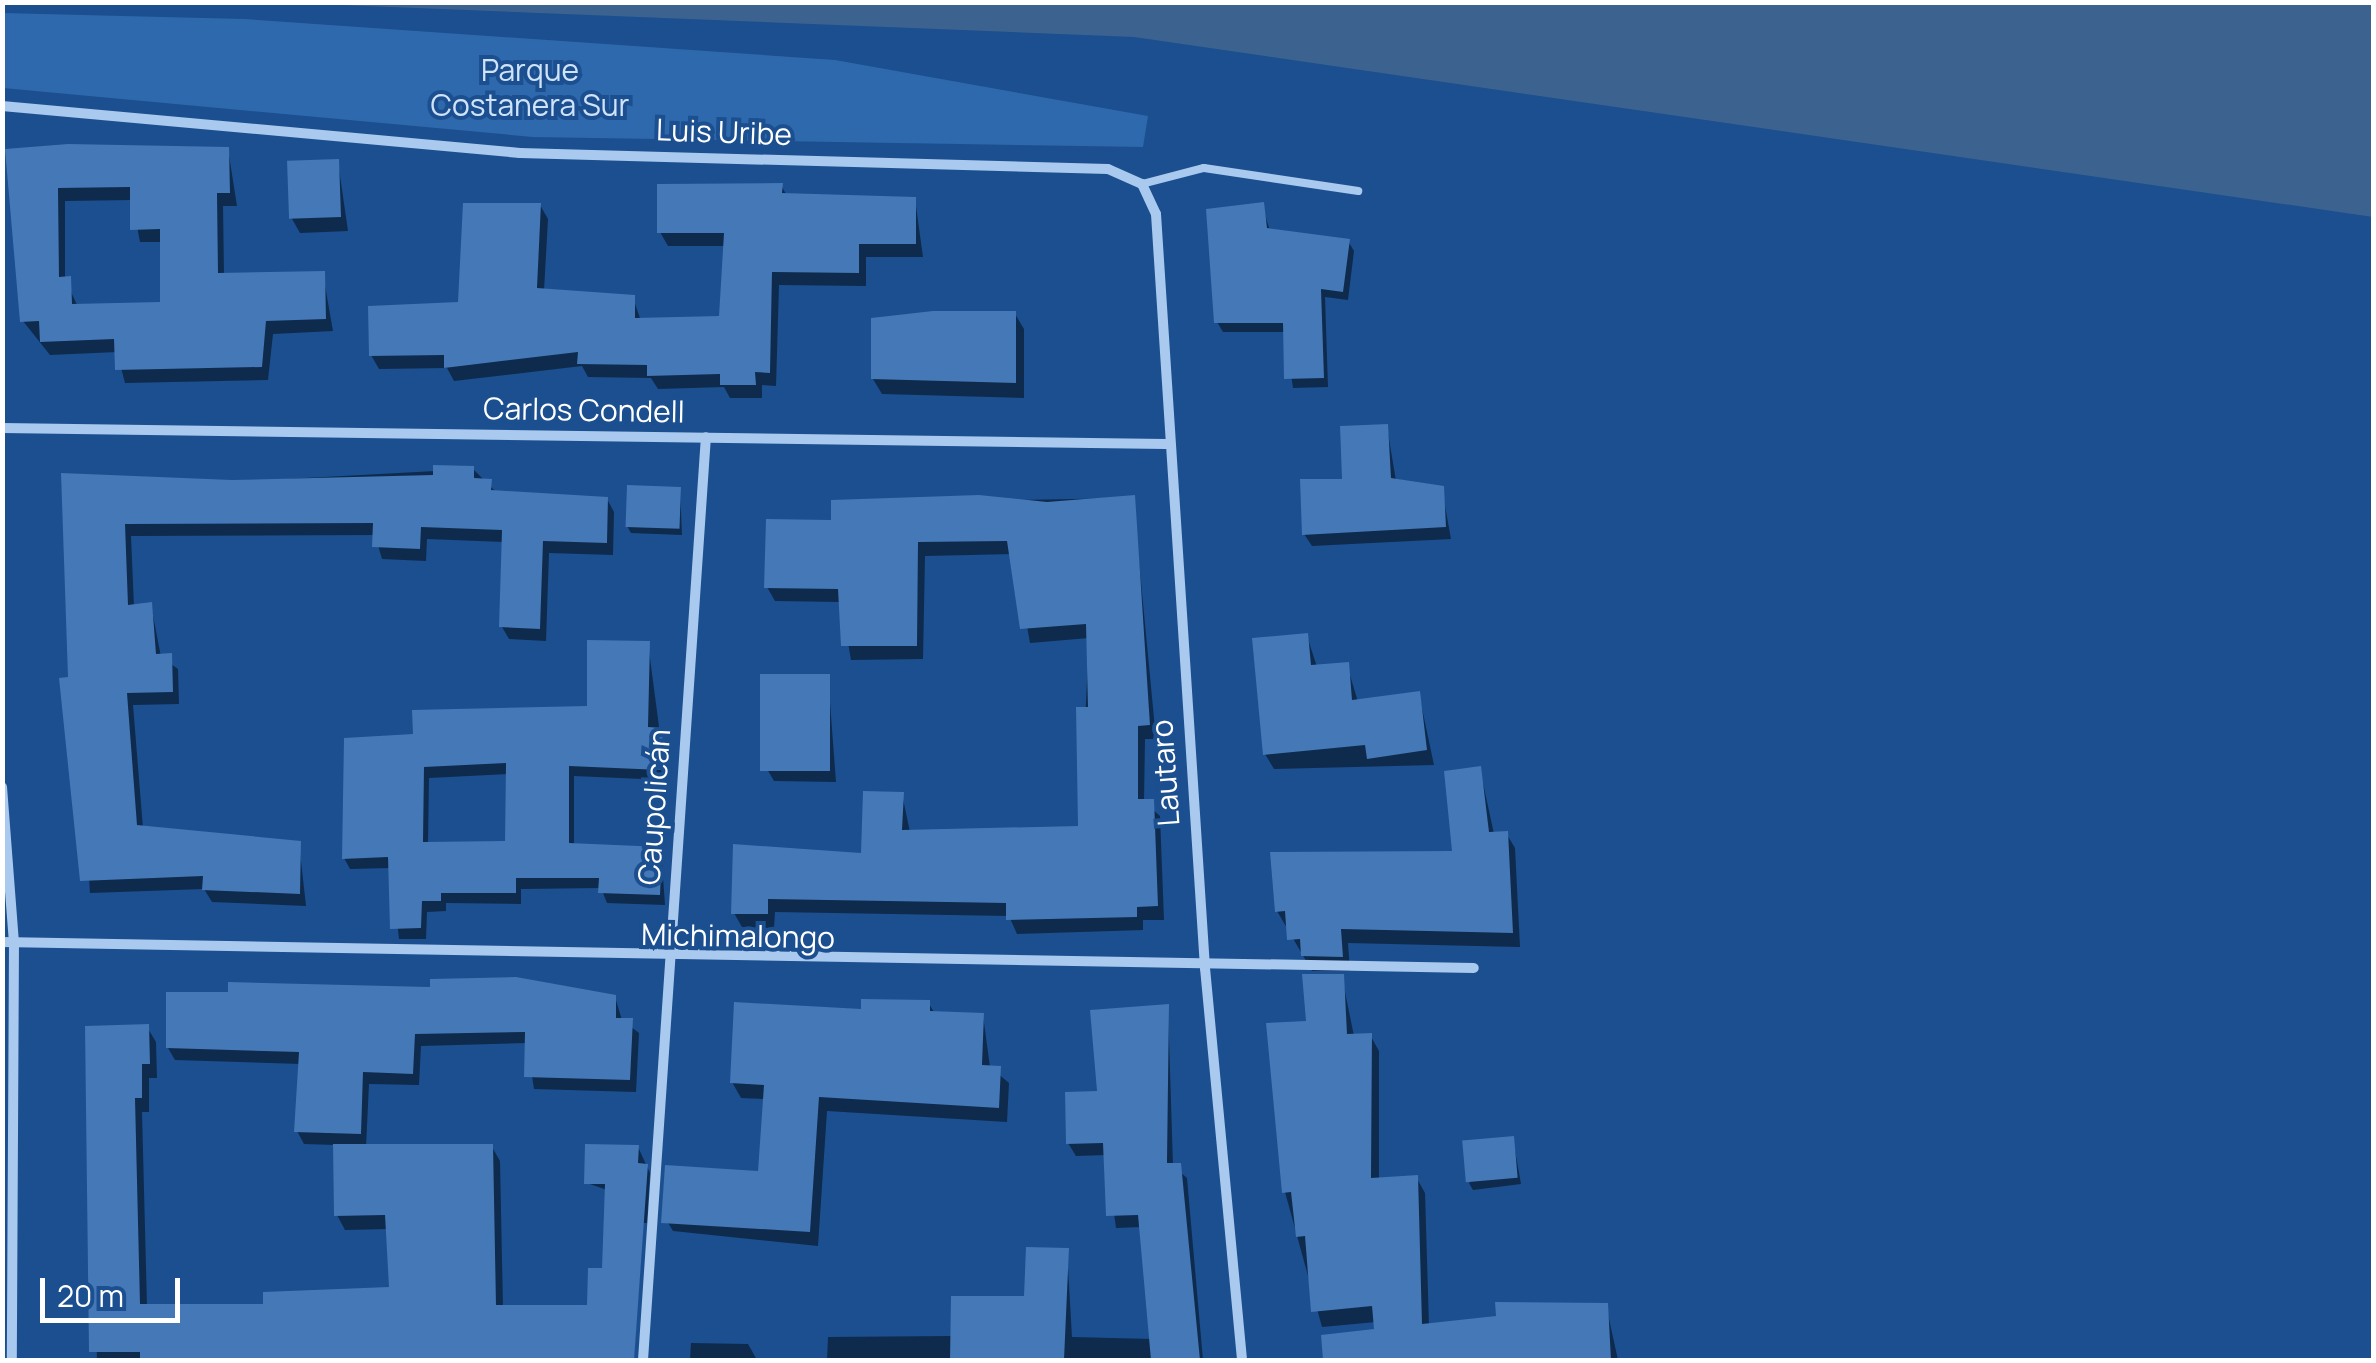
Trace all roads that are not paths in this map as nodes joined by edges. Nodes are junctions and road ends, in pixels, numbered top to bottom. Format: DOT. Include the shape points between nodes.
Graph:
graph roads {
  1 [pos="2,106"];
  2 [pos="1142,184"];
  3 [pos="1358,191"];
  4 [pos="2,428"];
  5 [pos="706,437"];
  6 [pos="1166,444"];
  7 [pos="2,788"];
  8 [pos="8,942"];
  9 [pos="667,961"];
  10 [pos="1205,968"];
  11 [pos="1474,968"];
  12 [pos="12,1360"];
  13 [pos="643,1360"];
  14 [pos="1242,1360"];
  1 -- 2 [label="street, Luis Uribe" via="520,153 1108,169"];
  2 -- 3 [label="lane" via="1204,168"];
  2 -- 6 [label="street, Lautaro" via="1156,214"];
  4 -- 5 [label="street, Carlos Condell"];
  5 -- 6 [label="street, Carlos Condell"];
  5 -- 9 [label="street, Caupolicán"];
  6 -- 10 [label="street, Lautaro"];
  7 -- 8 [label="street"];
  8 -- 9 [label="street, Michimalongo"];
  8 -- 12 [label="street"];
  9 -- 10 [label="street, Michimalongo"];
  9 -- 13 [label="street, Caupolicán"];
  10 -- 11 [label="street, Michimalongo"];
  10 -- 14 [label="street, Lautaro"];
}
